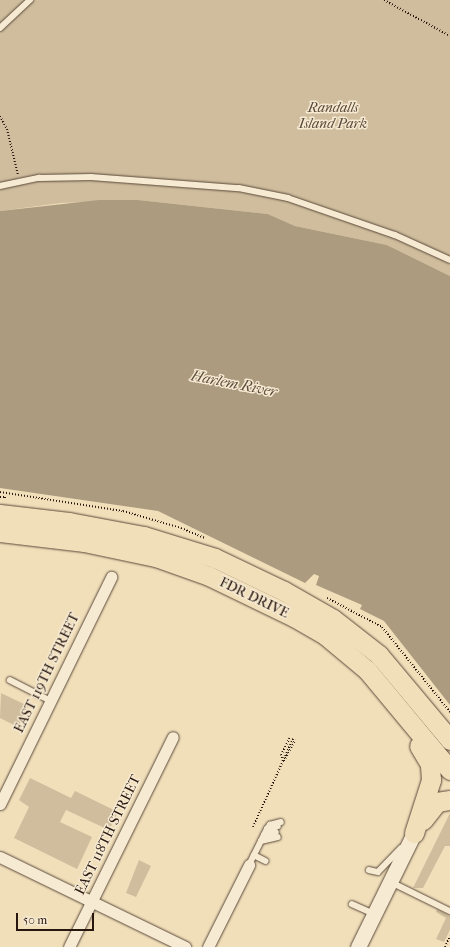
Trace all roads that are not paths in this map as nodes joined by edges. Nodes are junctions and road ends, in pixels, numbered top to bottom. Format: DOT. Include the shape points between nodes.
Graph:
graph roads {
  1 [pos="30,0"];
  2 [pos="0,28"];
  3 [pos="0,186"];
  4 [pos="449,259"];
  5 [pos="2,508"];
  6 [pos="0,532"];
  7 [pos="111,577"];
  8 [pos="325,635"];
  9 [pos="10,680"];
  10 [pos="51,701"];
  11 [pos="173,737"];
  12 [pos="450,740"];
  13 [pos="450,770"];
  14 [pos="450,800"];
  15 [pos="0,804"];
  16 [pos="278,829"];
  17 [pos="266,832"];
  18 [pos="414,834"];
  19 [pos="261,841"];
  20 [pos="0,857"];
  21 [pos="251,860"];
  22 [pos="266,861"];
  23 [pos="369,870"];
  24 [pos="390,882"];
  25 [pos="91,902"];
  26 [pos="352,904"];
  27 [pos="450,912"];
  28 [pos="374,914"];
  29 [pos="69,947"];
  30 [pos="185,947"];
  31 [pos="208,947"];
  32 [pos="358,947"];
  1 -- 2 [label="lane"];
  3 -- 4 [label="lane" via="39,178 114,178 239,188 288,198 394,235"];
  5 -- 12 [label="highway, FDR DRIVE" via="151,538 215,558 284,591 334,619 379,655"];
  6 -- 8 [label="highway, FDR DRIVE" via="84,542 176,563 241,591"];
  7 -- 10 [label="street, EAST 119TH STREET"];
  8 -- 13 [label="highway, FDR DRIVE" via="354,657 381,684"];
  8 -- 18 [label="highway" via="378,696 430,764 431,780"];
  9 -- 10 [label="lane"];
  10 -- 15 [label="street, EAST 119TH STREET"];
  11 -- 25 [label="street, EAST 118TH STREET"];
  14 -- 18 [label="highway" via="437,802"];
  16 -- 17 [label="lane"];
  16 -- 17 [label="lane" via="270,825"];
  16 -- 19 [label="lane"];
  17 -- 19 [label="lane"];
  18 -- 23 [label="lane" via="378,872"];
  18 -- 24 [label="street"];
  19 -- 21 [label="lane"];
  20 -- 25 [label="street"];
  21 -- 22 [label="lane"];
  21 -- 31 [label="street"];
  24 -- 27 [label="lane"];
  24 -- 28 [label="street"];
  25 -- 29 [label="street, EAST 118TH STREET"];
  25 -- 30 [label="street"];
  26 -- 28 [label="lane"];
  28 -- 32 [label="street"];
}
